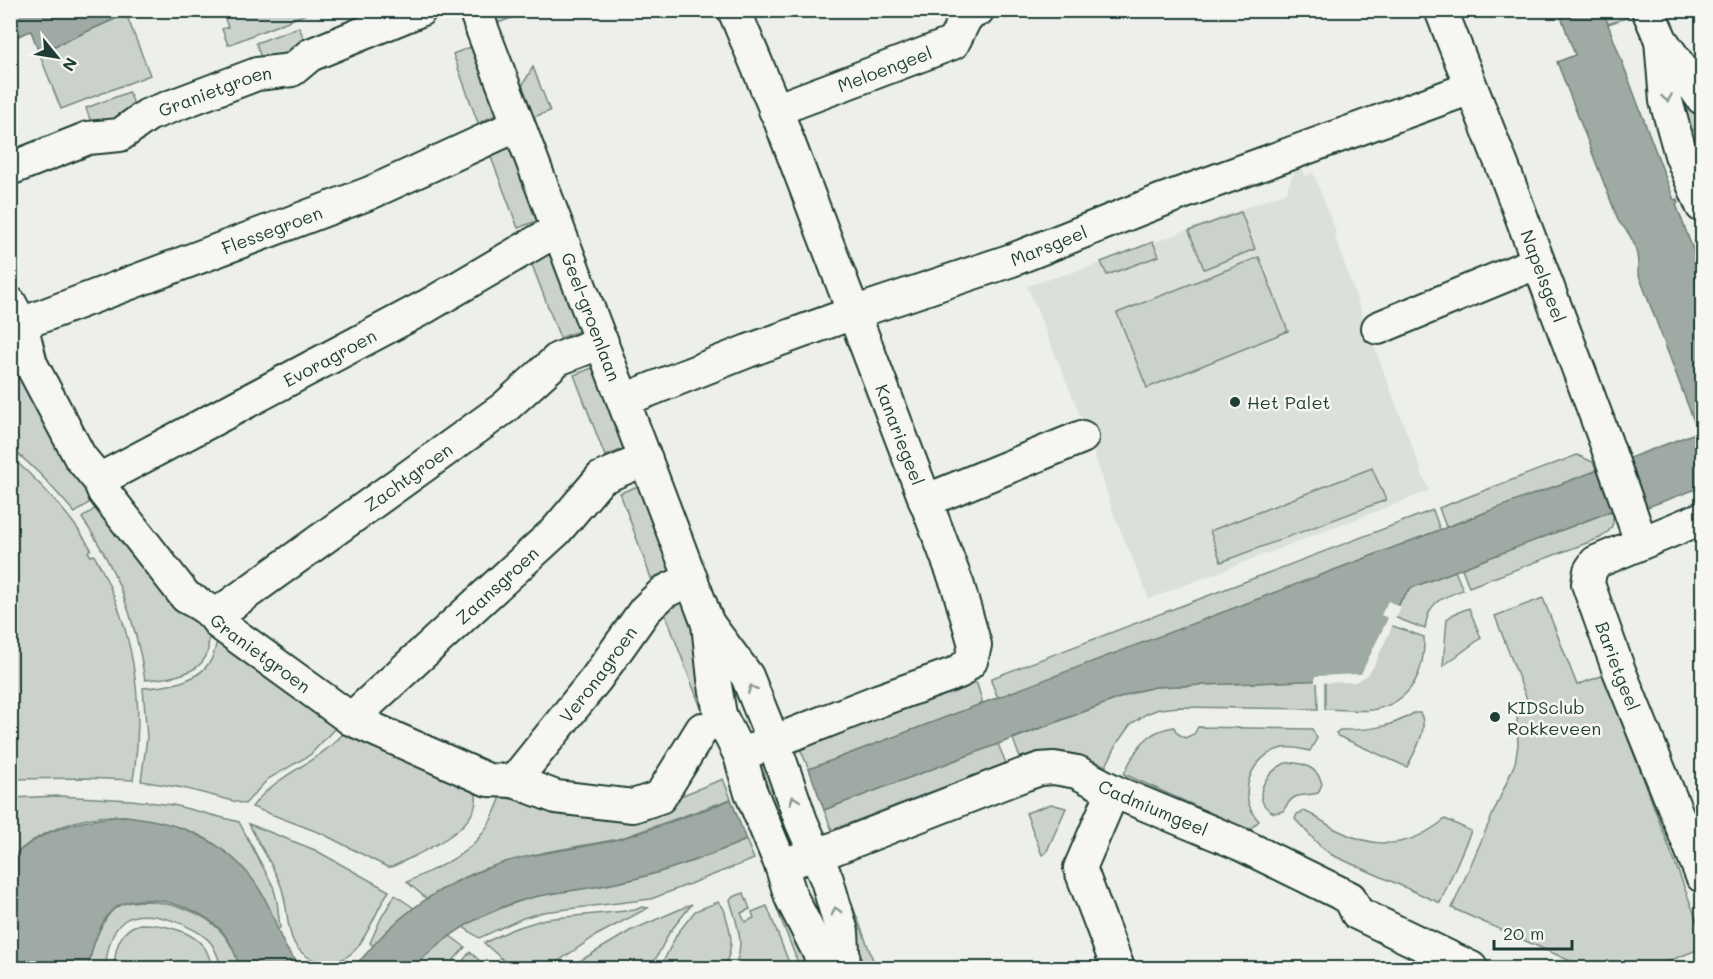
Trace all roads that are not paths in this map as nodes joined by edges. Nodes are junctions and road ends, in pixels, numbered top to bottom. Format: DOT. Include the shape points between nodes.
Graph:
graph roads {
  1 [pos="420,10"];
  2 [pos="475,10"];
  3 [pos="734,10"];
  4 [pos="978,10"];
  5 [pos="1441,10"];
  6 [pos="1648,10"];
  7 [pos="1661,40"];
  8 [pos="1471,88"];
  9 [pos="1702,98"];
  10 [pos="775,110"];
  11 [pos="518,125"];
  12 [pos="10,169"];
  13 [pos="1700,193"];
  14 [pos="558,230"];
  15 [pos="1538,262"];
  16 [pos="853,313"];
  17 [pos="16,314"];
  18 [pos="1378,328"];
  19 [pos="602,342"];
  20 [pos="624,400"];
  21 [pos="1082,437"];
  22 [pos="646,459"];
  23 [pos="99,480"];
  24 [pos="925,501"];
  25 [pos="1702,518"];
  26 [pos="1636,529"];
  27 [pos="691,579"];
  28 [pos="215,616"];
  29 [pos="708,624"];
  30 [pos="351,719"];
  31 [pos="702,729"];
  32 [pos="774,743"];
  33 [pos="740,755"];
  34 [pos="514,781"];
  35 [pos="1113,790"];
  36 [pos="815,855"];
  37 [pos="781,865"];
  38 [pos="1702,876"];
  39 [pos="1423,958"];
  40 [pos="827,969"];
  41 [pos="844,969"];
  42 [pos="1118,969"];
  43 [pos="1472,969"];
  1 -- 12 [label="street, Granietgroen" via="310,55 292,70 257,74 148,115 120,135 88,138"];
  2 -- 11 [label="street, Geel-groenlaan"];
  3 -- 10 [label="street, Kanariegeel"];
  4 -- 10 [label="street, Meloengeel" via="968,15 953,43"];
  5 -- 8 [label="street, Napelsgeel"];
  6 -- 7 [label="street"];
  7 -- 9 [label="street"];
  7 -- 13 [label="street, one-way" via="1666,101 1681,154"];
  8 -- 15 [label="street, Napelsgeel"];
  8 -- 16 [label="street, Marsgeel" via="1160,201 1012,260"];
  10 -- 16 [label="street, Kanariegeel"];
  11 -- 14 [label="street, Geel-groenlaan"];
  11 -- 17 [label="street, Flessegroen" via="370,193"];
  14 -- 19 [label="street, Geel-groenlaan"];
  14 -- 23 [label="street, Evoragroen" via="428,306"];
  15 -- 18 [label="street"];
  15 -- 26 [label="street, Napelsgeel"];
  16 -- 20 [label="street, Marsgeel"];
  16 -- 24 [label="street, Kanariegeel"];
  17 -- 23 [label="street, Granietgroen" via="31,364 80,457"];
  19 -- 20 [label="street, Geel-groenlaan"];
  19 -- 28 [label="street, Zachtgroen" via="558,359 504,408"];
  20 -- 22 [label="street, Geel-groenlaan"];
  21 -- 24 [label="street"];
  22 -- 27 [label="street, Geel-groenlaan"];
  22 -- 30 [label="street, Zaansgroen" via="601,478 556,531"];
  23 -- 28 [label="street, Granietgroen" via="104,492 186,597"];
  24 -- 32 [label="street, Kanariegeel" via="958,586 975,645 971,661 959,672"];
  25 -- 26 [label="street, Barietgeel"];
  26 -- 38 [label="street, Barietgeel" via="1596,562 1588,584"];
  27 -- 29 [label="street, Geel-groenlaan"];
  27 -- 34 [label="street, Veronagroen" via="664,592 645,610"];
  28 -- 30 [label="street, Granietgroen" via="220,624"];
  32 -- 29 [label="street, Geel-groenlaan, one-way" via="747,676"];
  29 -- 33 [label="street, Geel-groenlaan" via="720,715"];
  30 -- 34 [label="street, Granietgroen" via="488,780"];
  31 -- 34 [label="street, Granietgroen" via="660,797 633,806 555,797"];
  32 -- 33 [label="street"];
  36 -- 32 [label="street, Geel-groenlaan, one-way"];
  33 -- 37 [label="street, Geel-groenlaan"];
  35 -- 36 [label="street, Cadmiumgeel" via="1077,772 1040,769"];
  35 -- 39 [label="street, Cadmiumgeel" via="1240,844 1350,897 1357,913"];
  35 -- 42 [label="street" via="1080,868"];
  36 -- 37 [label="street"];
  41 -- 36 [label="street, Geel-groenlaan, one-way" via="842,932 827,880"];
  37 -- 40 [label="street, Geel-groenlaan" via="791,897"];
  39 -- 43 [label="street, Cadmiumgeel"];
}
